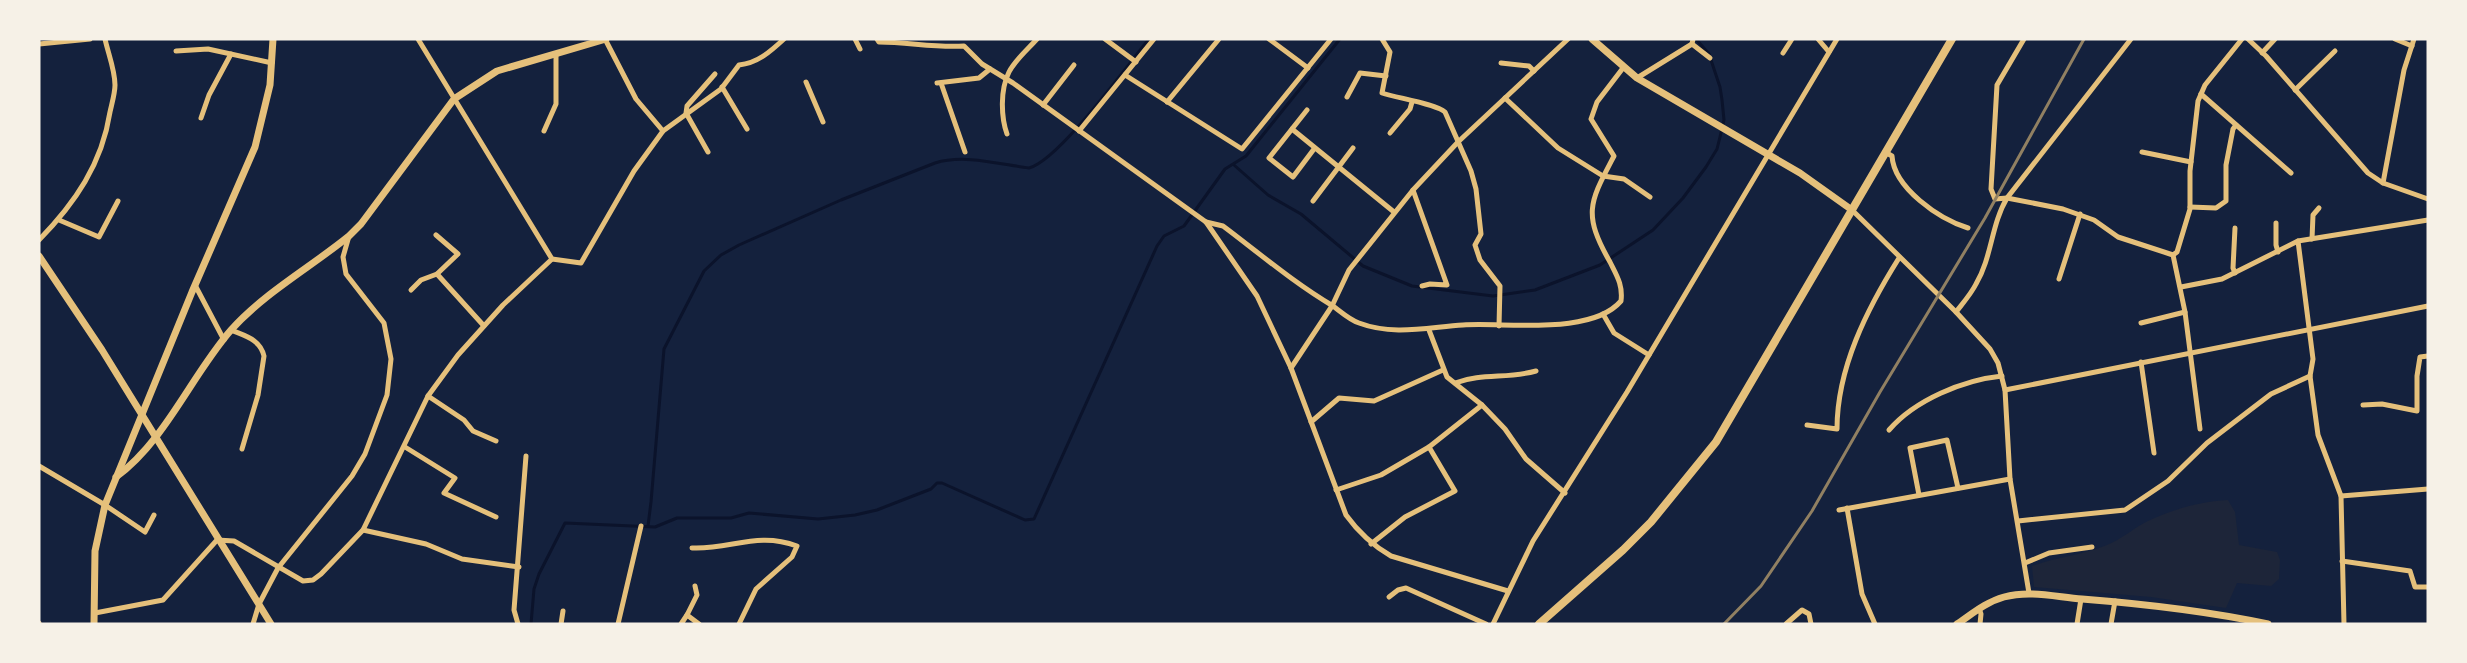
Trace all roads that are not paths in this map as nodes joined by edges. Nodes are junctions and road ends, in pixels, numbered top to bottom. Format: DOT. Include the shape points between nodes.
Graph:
graph roads {
  1 [pos="90,39"];
  2 [pos="105,39"];
  3 [pos="273,39"];
  4 [pos="418,39"];
  5 [pos="603,39"];
  6 [pos="784,39"];
  7 [pos="855,39"];
  8 [pos="877,39"];
  9 [pos="965,39"];
  10 [pos="1037,39"];
  11 [pos="1105,39"];
  12 [pos="1154,39"];
  13 [pos="1219,39"];
  14 [pos="1269,39"];
  15 [pos="1331,39"];
  16 [pos="1382,39"];
  17 [pos="1568,39"];
  18 [pos="1592,39"];
  19 [pos="1792,39"];
  20 [pos="1818,39"];
  21 [pos="1837,39"];
  22 [pos="1952,39"];
  23 [pos="2024,39"];
  24 [pos="2132,39"];
  25 [pos="2242,39"];
  26 [pos="2248,39"];
  27 [pos="2275,39"];
  28 [pos="2395,39"];
  29 [pos="2414,39"];
  30 [pos="1693,41"];
  31 [pos="39,44"];
  32 [pos="964,46"];
  33 [pos="2412,46"];
  34 [pos="860,49"];
  35 [pos="176,51"];
  36 [pos="2335,51"];
  37 [pos="1829,52"];
  38 [pos="2262,52"];
  39 [pos="1784,53"];
  40 [pos="231,54"];
  41 [pos="556,54"];
  42 [pos="1710,58"];
  43 [pos="1136,62"];
  44 [pos="272,63"];
  45 [pos="1501,63"];
  46 [pos="1074,64"];
  47 [pos="1308,68"];
  48 [pos="1623,68"];
  49 [pos="990,69"];
  50 [pos="1534,71"];
  51 [pos="715,74"];
  52 [pos="1125,75"];
  53 [pos="1386,76"];
  54 [pos="1637,78"];
  55 [pos="1007,79"];
  56 [pos="806,82"];
  57 [pos="722,87"];
  58 [pos="2295,90"];
  59 [pos="2201,94"];
  60 [pos="1347,97"];
  61 [pos="1505,98"];
  62 [pos="454,99"];
  63 [pos="1167,102"];
  64 [pos="1412,102"];
  65 [pos="1043,105"];
  66 [pos="1307,110"];
  67 [pos="686,113"];
  68 [pos="201,118"];
  69 [pos="823,122"];
  70 [pos="2236,125"];
  71 [pos="747,129"];
  72 [pos="1292,129"];
  73 [pos="544,131"];
  74 [pos="663,131"];
  75 [pos="1079,131"];
  76 [pos="1390,133"];
  77 [pos="1007,134"];
  78 [pos="1458,141"];
  79 [pos="1353,148"];
  80 [pos="1314,149"];
  81 [pos="708,152"];
  82 [pos="965,152"];
  83 [pos="1885,152"];
  84 [pos="2142,152"];
  85 [pos="1767,155"];
  86 [pos="2191,162"];
  87 [pos="1339,168"];
  88 [pos="2291,173"];
  89 [pos="1603,176"];
  90 [pos="2383,183"];
  91 [pos="1413,190"];
  92 [pos="1650,197"];
  93 [pos="2007,198"];
  94 [pos="2428,199"];
  95 [pos="118,201"];
  96 [pos="1314,201"];
  97 [pos="2190,207"];
  98 [pos="2319,208"];
  99 [pos="1852,210"];
  100 [pos="1394,212"];
  101 [pos="2080,214"];
  102 [pos="59,220"];
  103 [pos="2428,220"];
  104 [pos="1206,222"];
  105 [pos="2276,223"];
  106 [pos="1968,228"];
  107 [pos="2235,228"];
  108 [pos="436,235"];
  109 [pos="349,236"];
  110 [pos="2312,239"];
  111 [pos="39,240"];
  112 [pos="2298,242"];
  113 [pos="2278,252"];
  114 [pos="2173,255"];
  115 [pos="39,256"];
  116 [pos="1899,258"];
  117 [pos="552,259"];
  118 [pos="2235,273"];
  119 [pos="437,274"];
  120 [pos="2058,279"];
  121 [pos="195,285"];
  122 [pos="1422,286"];
  123 [pos="2181,287"];
  124 [pos="411,290"];
  125 [pos="1332,306"];
  126 [pos="2428,306"];
  127 [pos="1956,312"];
  128 [pos="2185,312"];
  129 [pos="1603,314"];
  130 [pos="2141,322"];
  131 [pos="484,326"];
  132 [pos="1499,326"];
  133 [pos="2309,329"];
  134 [pos="231,330"];
  135 [pos="1429,330"];
  136 [pos="224,340"];
  137 [pos="2190,352"];
  138 [pos="1649,355"];
  139 [pos="2428,356"];
  140 [pos="2141,362"];
  141 [pos="1291,368"];
  142 [pos="1443,370"];
  143 [pos="1536,371"];
  144 [pos="2002,376"];
  145 [pos="2310,376"];
  146 [pos="1455,382"];
  147 [pos="2005,390"];
  148 [pos="428,396"];
  149 [pos="1482,405"];
  150 [pos="2363,405"];
  151 [pos="142,415"];
  152 [pos="1311,422"];
  153 [pos="1807,425"];
  154 [pos="2200,429"];
  155 [pos="1889,430"];
  156 [pos="156,436"];
  157 [pos="496,441"];
  158 [pos="405,447"];
  159 [pos="1429,447"];
  160 [pos="242,449"];
  161 [pos="2154,453"];
  162 [pos="526,456"];
  163 [pos="39,466"];
  164 [pos="116,477"];
  165 [pos="2010,479"];
  166 [pos="1958,488"];
  167 [pos="2428,489"];
  168 [pos="1336,490"];
  169 [pos="1565,493"];
  170 [pos="1919,495"];
  171 [pos="2341,496"];
  172 [pos="105,505"];
  173 [pos="1847,508"];
  174 [pos="1839,510"];
  175 [pos="154,515"];
  176 [pos="496,516"];
  177 [pos="2018,521"];
  178 [pos="641,526"];
  179 [pos="363,530"];
  180 [pos="218,540"];
  181 [pos="1371,544"];
  182 [pos="2092,547"];
  183 [pos="692,548"];
  184 [pos="2342,561"];
  185 [pos="2025,563"];
  186 [pos="519,567"];
  187 [pos="279,568"];
  188 [pos="695,586"];
  189 [pos="2428,587"];
  190 [pos="1508,591"];
  191 [pos="2029,593"];
  192 [pos="1389,597"];
  193 [pos="2081,599"];
  194 [pos="2115,601"];
  195 [pos="259,604"];
  196 [pos="1979,608"];
  197 [pos="563,611"];
  198 [pos="95,613"];
  199 [pos="687,615"];
  200 [pos="94,624"];
  201 [pos="253,624"];
  202 [pos="271,624"];
  203 [pos="518,624"];
  204 [pos="561,624"];
  205 [pos="618,624"];
  206 [pos="681,624"];
  207 [pos="699,624"];
  208 [pos="739,624"];
  209 [pos="1486,624"];
  210 [pos="1492,624"];
  211 [pos="1539,624"];
  212 [pos="1786,624"];
  213 [pos="1811,624"];
  214 [pos="1875,624"];
  215 [pos="1957,624"];
  216 [pos="1980,624"];
  217 [pos="2077,624"];
  218 [pos="2111,624"];
  219 [pos="2268,624"];
  220 [pos="2344,624"];
  1 -- 31 [label="street"];
  2 -- 102 [label="street" via="115,84 107,135 80,193"];
  3 -- 44 [label="street"];
  4 -- 62 [label="street"];
  5 -- 41 [label="street"];
  5 -- 74 [label="street" via="636,99"];
  6 -- 57 [label="street" via="768,54 739,65"];
  7 -- 34 [label="street"];
  8 -- 32 [label="street"];
  9 -- 32 [label="street"];
  10 -- 55 [label="street"];
  11 -- 43 [label="street"];
  12 -- 43 [label="street"];
  13 -- 63 [label="street"];
  14 -- 47 [label="street"];
  15 -- 47 [label="street"];
  16 -- 53 [label="street" via="1390,52"];
  17 -- 50 [label="street"];
  18 -- 48 [label="street"];
  19 -- 39 [label="street"];
  20 -- 37 [label="street"];
  21 -- 37 [label="street"];
  22 -- 83 [label="main road"];
  23 -- 93 [label="street" via="1997,85 1992,189 1995,199"];
  24 -- 93 [label="street"];
  25 -- 59 [label="street"];
  26 -- 38 [label="street"];
  27 -- 38 [label="street"];
  28 -- 33 [label="street"];
  29 -- 33 [label="street"];
  30 -- 42 [label="street"];
  30 -- 54 [label="street"];
  32 -- 49 [label="street"];
  33 -- 90 [label="street" via="2404,69"];
  35 -- 40 [label="street" via="208,49"];
  36 -- 58 [label="street"];
  37 -- 85 [label="street"];
  38 -- 58 [label="street"];
  40 -- 44 [label="street"];
  40 -- 68 [label="street"];
  41 -- 62 [label="street" via="497,71"];
  41 -- 73 [label="street" via="556,104"];
  43 -- 52 [label="street"];
  44 -- 121 [label="street" via="266,108 255,147"];
  45 -- 50 [label="street" via="1529,66"];
  46 -- 65 [label="street"];
  47 -- 63 [label="street" via="1242,149"];
  48 -- 54 [label="street"];
  48 -- 89 [label="street" via="1597,102 1591,119 1614,156"];
  49 -- 55 [label="street"];
  49 -- 82 [label="street" via="979,78 939,83"];
  50 -- 61 [label="street"];
  51 -- 67 [label="street" via="687,105"];
  52 -- 63 [label="street"];
  52 -- 75 [label="street"];
  53 -- 60 [label="street" via="1360,74"];
  53 -- 64 [label="street" via="1382,93"];
  54 -- 85 [label="street"];
  55 -- 65 [label="street"];
  55 -- 77 [label="street" via="1002,114"];
  56 -- 69 [label="street"];
  57 -- 67 [label="street"];
  57 -- 71 [label="street"];
  58 -- 90 [label="street" via="2357,162"];
  59 -- 70 [label="street"];
  59 -- 86 [label="street"];
  61 -- 78 [label="street"];
  61 -- 89 [label="street" via="1558,148"];
  62 -- 109 [label="street"];
  62 -- 117 [label="street"];
  64 -- 76 [label="street"];
  64 -- 78 [label="street" via="1439,106"];
  65 -- 75 [label="street"];
  66 -- 72 [label="street"];
  67 -- 74 [label="street"];
  67 -- 81 [label="street"];
  70 -- 88 [label="street"];
  70 -- 97 [label="street" via="2226,165 2226,201 2216,208"];
  72 -- 80 [label="street"];
  72 -- 80 [label="street" via="1269,158 1293,177"];
  74 -- 117 [label="street" via="634,171 581,263"];
  75 -- 104 [label="street"];
  78 -- 91 [label="street"];
  78 -- 132 [label="street" via="1476,189 1481,234 1474,245 1500,286"];
  79 -- 87 [label="street"];
  80 -- 87 [label="street"];
  83 -- 99 [label="main road"];
  83 -- 106 [label="street" via="1892,156 1900,181 1930,210"];
  84 -- 86 [label="street"];
  85 -- 99 [label="street" via="1821,186"];
  85 -- 138 [label="street"];
  86 -- 97 [label="street"];
  87 -- 96 [label="street"];
  87 -- 100 [label="street"];
  89 -- 92 [label="street" via="1624,179"];
  89 -- 129 [label="street" via="1593,195 1593,221 1596,238 1622,284 1621,301"];
  90 -- 94 [label="street"];
  91 -- 100 [label="street"];
  91 -- 122 [label="street" via="1448,285"];
  93 -- 101 [label="street"];
  93 -- 127 [label="street" via="1996,219 1977,284"];
  95 -- 102 [label="street" via="99,237"];
  97 -- 114 [label="street"];
  98 -- 110 [label="street" via="2313,215"];
  99 -- 116 [label="street"];
  99 -- 211 [label="main road" via="1709,452 1637,536"];
  100 -- 125 [label="street" via="1349,270"];
  101 -- 114 [label="street" via="2118,237"];
  101 -- 120 [label="street"];
  102 -- 111 [label="street"];
  103 -- 110 [label="street"];
  104 -- 125 [label="street" via="1222,226"];
  104 -- 141 [label="street" via="1257,296"];
  105 -- 113 [label="street"];
  107 -- 118 [label="street"];
  108 -- 119 [label="street" via="458,254"];
  109 -- 134 [label="street"];
  109 -- 187 [label="street" via="343,257 346,274 384,323 391,359 387,395 365,454 352,476"];
  110 -- 112 [label="street"];
  112 -- 113 [label="street"];
  112 -- 133 [label="street"];
  113 -- 118 [label="street"];
  114 -- 123 [label="street"];
  115 -- 151 [label="street"];
  116 -- 127 [label="street"];
  116 -- 153 [label="street" via="1854,343 1841,387 1837,429"];
  117 -- 131 [label="street"];
  118 -- 123 [label="street"];
  119 -- 124 [label="street" via="421,280"];
  119 -- 131 [label="street"];
  121 -- 136 [label="street"];
  121 -- 151 [label="street"];
  123 -- 128 [label="street"];
  125 -- 135 [label="street" via="1370,327"];
  125 -- 141 [label="street"];
  126 -- 133 [label="street"];
  127 -- 144 [label="street" via="1990,349"];
  128 -- 130 [label="street"];
  128 -- 137 [label="street"];
  129 -- 132 [label="street" via="1574,323"];
  129 -- 138 [label="street" via="1614,333"];
  131 -- 148 [label="street"];
  132 -- 135 [label="street" via="1463,325"];
  133 -- 137 [label="street"];
  133 -- 145 [label="street" via="2313,359"];
  134 -- 136 [label="street"];
  134 -- 160 [label="street" via="255,341 264,356"];
  135 -- 142 [label="street"];
  136 -- 156 [label="street"];
  137 -- 140 [label="street"];
  137 -- 154 [label="street"];
  138 -- 169 [label="street"];
  139 -- 150 [label="street" via="2420,357 2418,366 2417,411 2382,404"];
  140 -- 147 [label="street"];
  140 -- 161 [label="street"];
  141 -- 152 [label="street"];
  142 -- 146 [label="street"];
  142 -- 152 [label="street" via="1374,401 1339,398"];
  143 -- 146 [label="street" via="1517,376 1471,376"];
  144 -- 147 [label="street"];
  144 -- 155 [label="street" via="1970,383 1928,401"];
  145 -- 171 [label="street" via="2318,435"];
  145 -- 177 [label="street" via="2271,394 2207,443 2168,482 2125,510"];
  146 -- 149 [label="street"];
  147 -- 165 [label="street"];
  148 -- 157 [label="street" via="473,430"];
  148 -- 158 [label="street"];
  149 -- 159 [label="street"];
  149 -- 169 [label="street" via="1526,459"];
  151 -- 156 [label="street"];
  151 -- 164 [label="street"];
  152 -- 168 [label="street"];
  156 -- 164 [label="street" via="130,467"];
  156 -- 180 [label="street"];
  158 -- 176 [label="street" via="455,478 444,493"];
  158 -- 179 [label="street"];
  159 -- 168 [label="street" via="1381,475"];
  159 -- 181 [label="street" via="1455,491 1405,517"];
  162 -- 186 [label="street"];
  163 -- 172 [label="street"];
  164 -- 172 [label="street"];
  165 -- 166 [label="street"];
  165 -- 177 [label="street"];
  166 -- 170 [label="street"];
  166 -- 170 [label="street" via="1947,440 1910,448"];
  167 -- 171 [label="street"];
  168 -- 181 [label="street" via="1346,515"];
  169 -- 190 [label="street" via="1533,541"];
  170 -- 173 [label="street"];
  171 -- 184 [label="street"];
  172 -- 175 [label="street" via="145,532"];
  172 -- 198 [label="street" via="95,551"];
  173 -- 174 [label="street"];
  173 -- 214 [label="street" via="1862,594"];
  177 -- 185 [label="street"];
  178 -- 205 [label="street"];
  179 -- 186 [label="street" via="426,544 462,559"];
  179 -- 187 [label="street" via="313,580 303,581"];
  180 -- 187 [label="street" via="234,541"];
  180 -- 195 [label="street"];
  180 -- 198 [label="street" via="163,600"];
  181 -- 190 [label="street" via="1391,556"];
  182 -- 185 [label="street" via="2049,554"];
  183 -- 208 [label="street" via="710,549 761,538 797,546 792,557 756,589"];
  184 -- 189 [label="street" via="2410,571 2415,587"];
  184 -- 220 [label="street"];
  185 -- 191 [label="street"];
  186 -- 203 [label="street" via="514,610"];
  187 -- 195 [label="street"];
  188 -- 199 [label="street" via="697,595"];
  190 -- 210 [label="street"];
  191 -- 193 [label="street"];
  191 -- 196 [label="street" via="2004,597"];
  192 -- 209 [label="street" via="1406,588"];
  193 -- 194 [label="street"];
  193 -- 217 [label="street"];
  194 -- 218 [label="street"];
  194 -- 219 [label="street"];
  195 -- 201 [label="street"];
  195 -- 202 [label="street"];
  196 -- 215 [label="street"];
  196 -- 216 [label="street"];
  197 -- 204 [label="street"];
  198 -- 200 [label="street"];
  199 -- 206 [label="street"];
  199 -- 207 [label="street"];
  212 -- 213 [label="street" via="1802,610 1809,614"];
}
